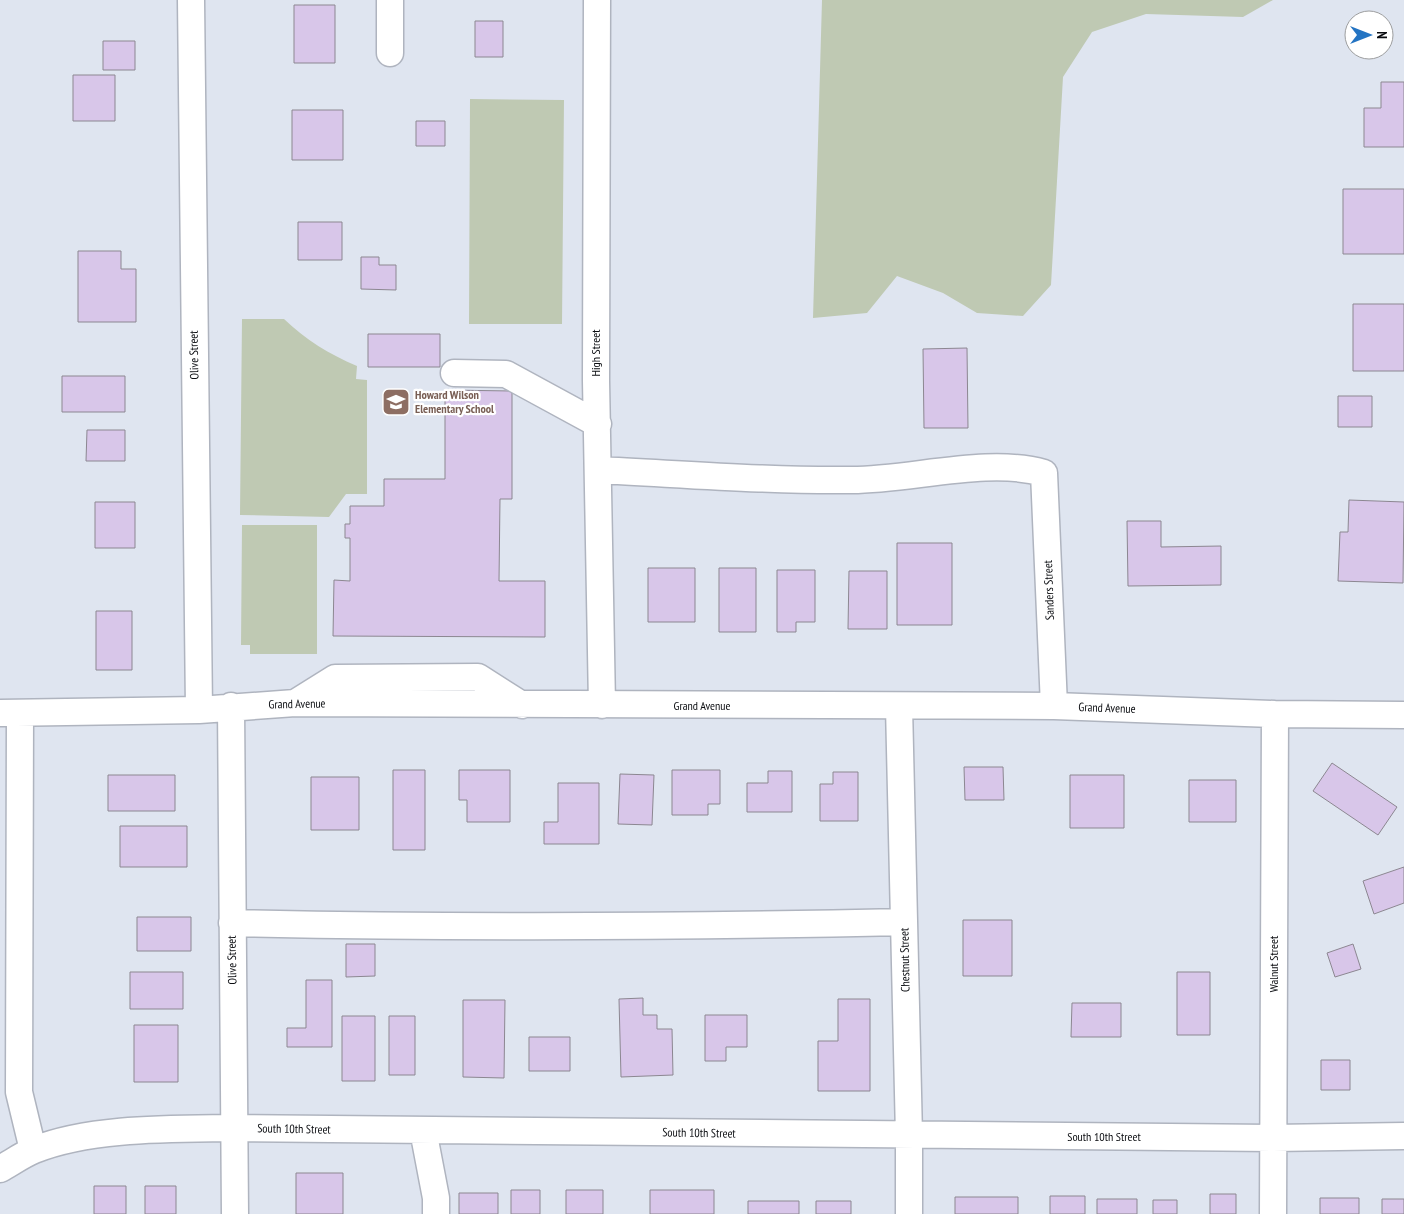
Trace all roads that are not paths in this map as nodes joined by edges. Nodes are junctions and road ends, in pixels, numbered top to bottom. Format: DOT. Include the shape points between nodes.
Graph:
graph roads {
  1 [pos="191,0"];
  2 [pos="390,0"];
  3 [pos="597,0"];
  4 [pos="390,53"];
  5 [pos="454,373"];
  6 [pos="598,424"];
  7 [pos="598,470"];
  8 [pos="602,705"];
  9 [pos="231,706"];
  10 [pos="899,706"];
  11 [pos="1054,706"];
  12 [pos="199,710"];
  13 [pos="10,713"];
  14 [pos="1275,714"];
  15 [pos="1404,715"];
  16 [pos="904,922"];
  17 [pos="232,923"];
  18 [pos="234,1128"];
  19 [pos="422,1130"];
  20 [pos="909,1136"];
  21 [pos="1404,1136"];
  22 [pos="1273,1138"];
  23 [pos="33,1150"];
  24 [pos="0,1169"];
  25 [pos="235,1214"];
  26 [pos="436,1214"];
  27 [pos="909,1214"];
  28 [pos="1273,1214"];
  1 -- 12 [label="street, Olive Street"];
  2 -- 4 [label="street"];
  3 -- 6 [label="street, High Street"];
  5 -- 6 [label="street" via="506,374"];
  6 -- 7 [label="street, High Street"];
  7 -- 8 [label="street, High Street"];
  7 -- 11 [label="street, Sanders Street" via="852,480 1003,466 1044,473"];
  8 -- 9 [label="street, Grand Avenue" via="294,703"];
  8 -- 10 [label="street, Grand Avenue"];
  9 -- 12 [label="street, Grand Avenue"];
  9 -- 17 [label="street, Olive Street"];
  10 -- 11 [label="street, Grand Avenue"];
  10 -- 16 [label="street, Chestnut Street"];
  11 -- 14 [label="street, Grand Avenue"];
  12 -- 13 [label="street, Grand Avenue"];
  13 -- 23 [label="street" via="19,1092"];
  14 -- 15 [label="street, Grand Avenue"];
  14 -- 22 [label="street, Walnut Street"];
  16 -- 17 [label="street" via="697,927"];
  16 -- 20 [label="street, Chestnut Street"];
  17 -- 18 [label="street, Olive Street"];
  18 -- 19 [label="street, South 10th Street"];
  18 -- 23 [label="street, South 10th Street" via="136,1130"];
  18 -- 25 [label="street, Olive Street"];
  19 -- 20 [label="street, South 10th Street"];
  19 -- 26 [label="street" via="436,1198"];
  20 -- 22 [label="street, South 10th Street"];
  20 -- 27 [label="street, Chestnut Street"];
  21 -- 22 [label="street, South 10th Street"];
  22 -- 28 [label="street, Walnut Street"];
  23 -- 24 [label="street, South 10th Street"];
}
